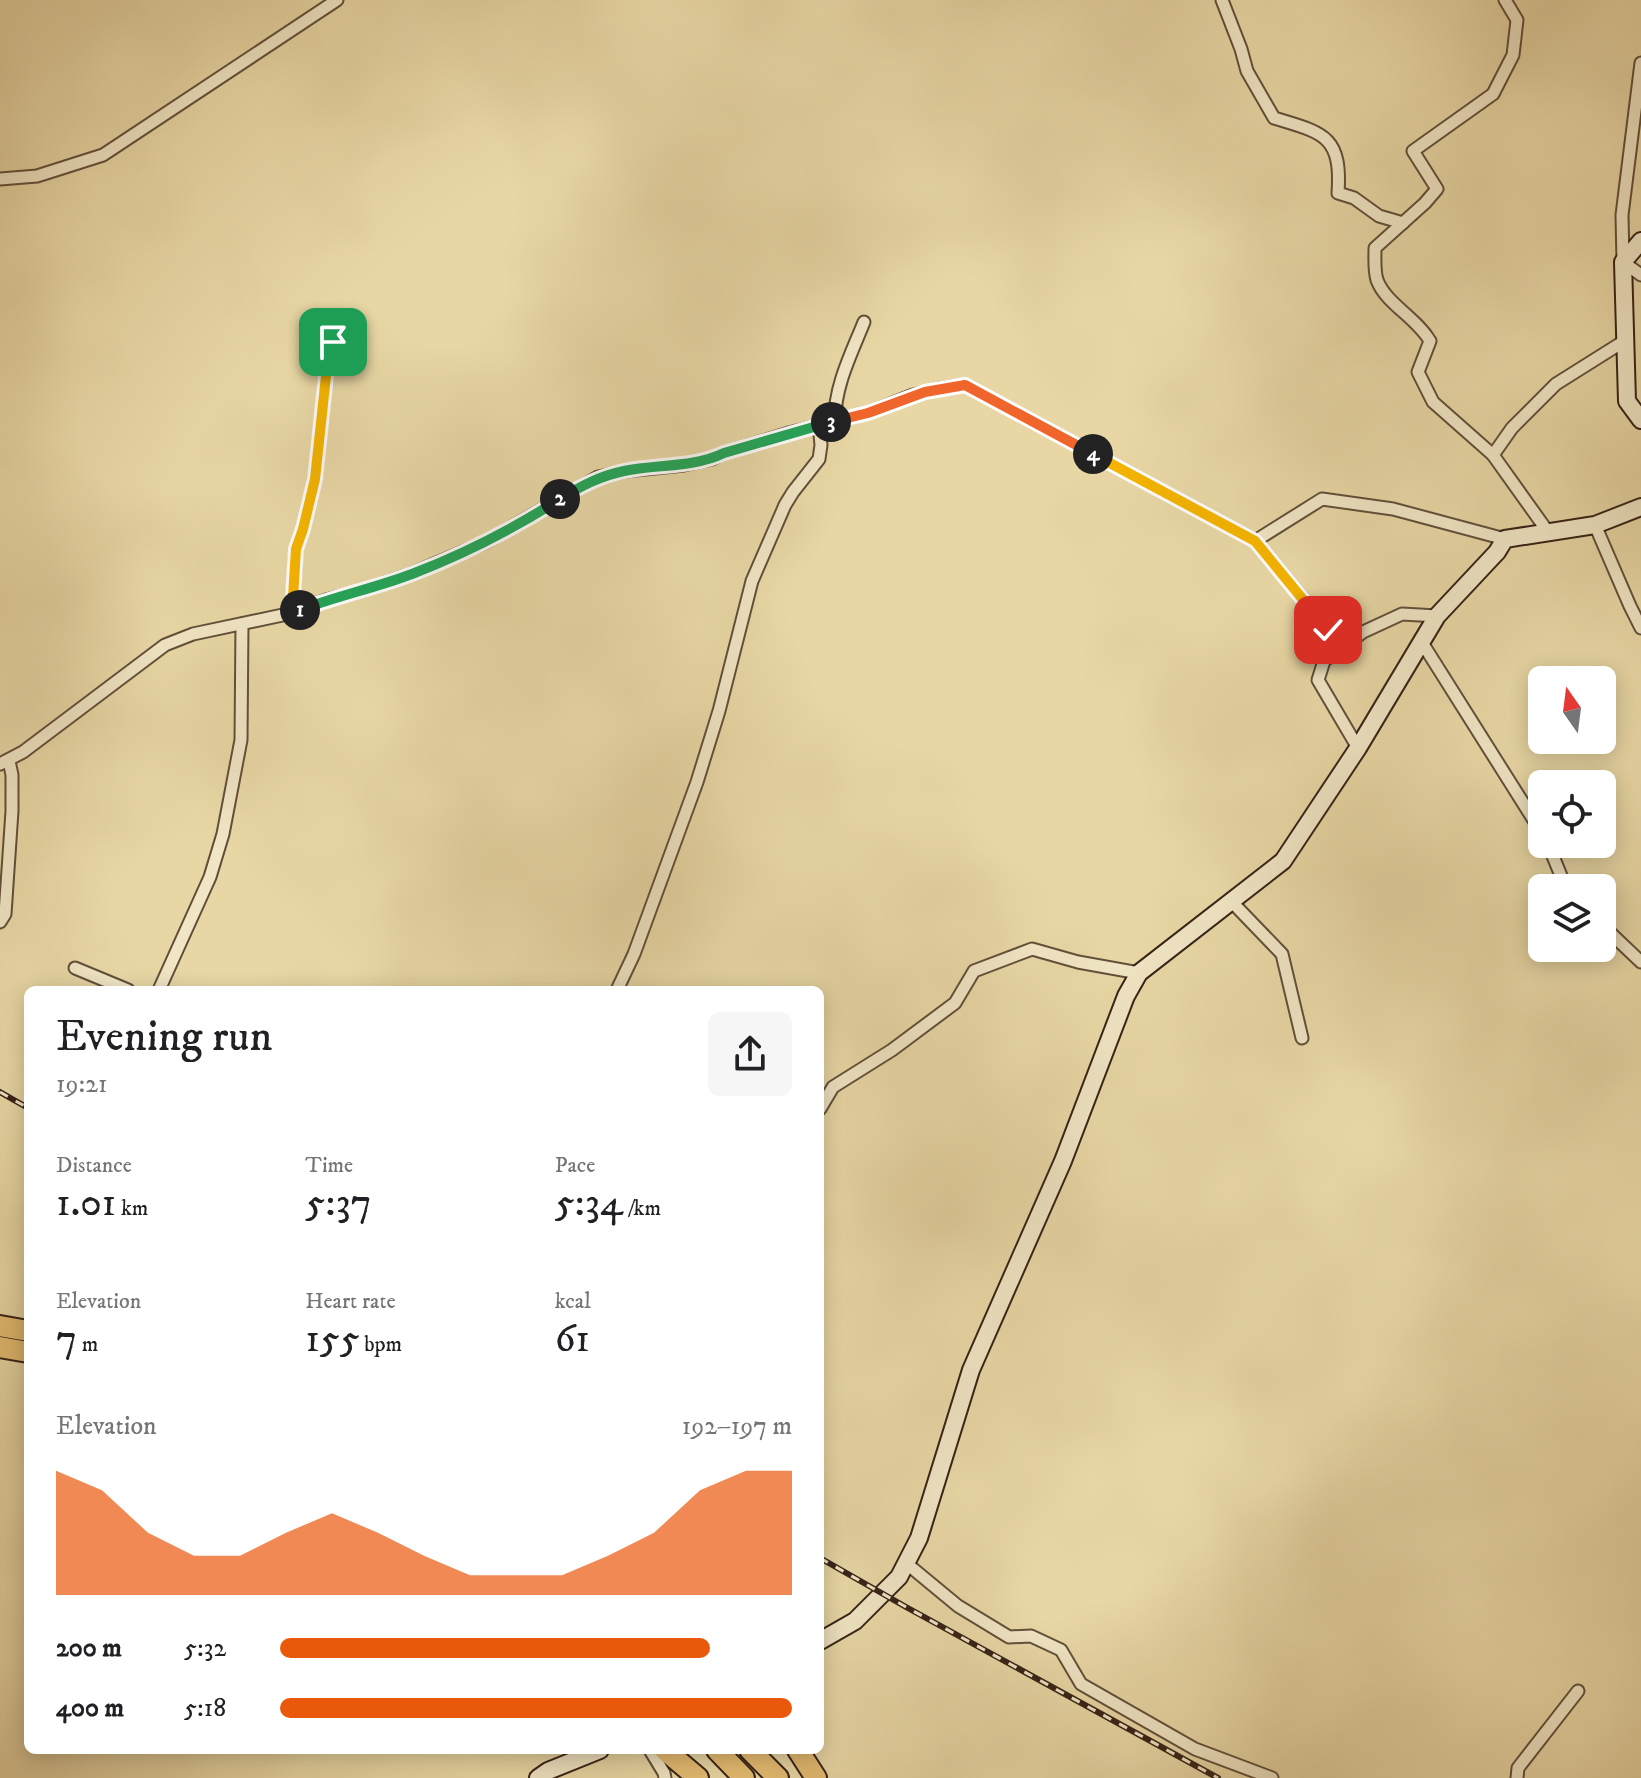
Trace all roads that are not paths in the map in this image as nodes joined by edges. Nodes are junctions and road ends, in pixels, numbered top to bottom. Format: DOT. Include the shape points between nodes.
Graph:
graph roads {
  1 [pos="337,0"];
  2 [pos="1222,0"];
  3 [pos="1505,0"];
  4 [pos="1641,63"];
  5 [pos="0,179"];
  6 [pos="1403,223"];
  7 [pos="1641,241"];
  8 [pos="1623,262"];
  9 [pos="1641,275"];
  10 [pos="864,322"];
  11 [pos="334,331"];
  12 [pos="1626,340"];
  13 [pos="1641,420"];
  14 [pos="835,421"];
  15 [pos="819,425"];
  16 [pos="1493,455"];
  17 [pos="1641,507"];
  18 [pos="1595,525"];
  19 [pos="1548,532"];
  20 [pos="1505,539"];
  21 [pos="1255,541"];
  22 [pos="292,613"];
  23 [pos="1437,616"];
  24 [pos="242,624"];
  25 [pos="1641,628"];
  26 [pos="1421,641"];
  27 [pos="1343,647"];
  28 [pos="1358,748"];
  29 [pos="4,762"];
  30 [pos="1528,811"];
  31 [pos="1231,901"];
  32 [pos="0,922"];
  33 [pos="1616,938"];
  34 [pos="1641,962"];
  35 [pos="75,968"];
  36 [pos="1139,973"];
  37 [pos="118,986"];
  38 [pos="161,986"];
  39 [pos="619,986"];
  40 [pos="1302,1038"];
  41 [pos="824,1102"];
  42 [pos="0,1326"];
  43 [pos="24,1330"];
  44 [pos="0,1347"];
  45 [pos="24,1351"];
  46 [pos="906,1563"];
  47 [pos="824,1639"];
  48 [pos="1578,1691"];
  49 [pos="590,1754"];
  50 [pos="652,1754"];
  51 [pos="670,1754"];
  52 [pos="721,1754"];
  53 [pos="754,1754"];
  54 [pos="801,1754"];
  55 [pos="538,1778"];
  56 [pos="665,1778"];
  57 [pos="698,1778"];
  58 [pos="744,1778"];
  59 [pos="778,1778"];
  60 [pos="816,1778"];
  61 [pos="1272,1778"];
  62 [pos="1517,1778"];
  1 -- 5 [label="street" via="103,155 37,176"];
  2 -- 6 [label="street" via="1247,71 1274,118 1326,138 1339,172 1338,193"];
  3 -- 6 [label="street" via="1517,20 1513,55 1493,94 1413,151 1437,189"];
  4 -- 8 [label="street" via="1622,215"];
  6 -- 16 [label="street" via="1375,248 1376,278 1430,341 1418,372 1433,402"];
  7 -- 8 [label="street"];
  8 -- 9 [label="street"];
  8 -- 12 [label="street"];
  10 -- 14 [label="street" via="837,399"];
  11 -- 22 [label="street" via="315,479 296,549"];
  12 -- 13 [label="street" via="1627,401"];
  12 -- 16 [label="street" via="1556,384"];
  14 -- 15 [label="street"];
  14 -- 21 [label="street" via="913,395 965,385"];
  15 -- 22 [label="street" via="712,459 598,477 486,542 411,574"];
  15 -- 39 [label="street" via="819,459 785,505 752,581 698,778"];
  16 -- 19 [label="street"];
  17 -- 18 [label="street"];
  18 -- 19 [label="street"];
  18 -- 25 [label="street"];
  19 -- 20 [label="street"];
  20 -- 21 [label="street" via="1393,509 1322,499"];
  20 -- 23 [label="street"];
  21 -- 27 [label="street"];
  22 -- 24 [label="street"];
  23 -- 26 [label="street"];
  23 -- 27 [label="street" via="1402,614"];
  24 -- 29 [label="street" via="165,645"];
  24 -- 38 [label="street" via="241,740 223,834 210,877"];
  26 -- 28 [label="street"];
  26 -- 30 [label="street"];
  27 -- 28 [label="street" via="1324,661 1318,680"];
  28 -- 31 [label="street" via="1283,861"];
  29 -- 32 [label="street" via="12,775 12,811 5,914"];
  31 -- 36 [label="street"];
  31 -- 40 [label="street" via="1282,954"];
  33 -- 34 [label="street"];
  35 -- 37 [label="street"];
  36 -- 41 [label="street" via="1032,949 974,971 955,1003 833,1087"];
  36 -- 46 [label="street" via="971,1370 919,1538"];
  42 -- 43 [label="highway"];
  44 -- 45 [label="highway"];
  46 -- 47 [label="street" via="855,1621"];
  46 -- 61 [label="street" via="958,1606 1009,1637 1031,1636 1061,1650 1081,1684 1195,1749"];
  48 -- 62 [label="street" via="1518,1768"];
  49 -- 55 [label="street"];
  50 -- 56 [label="street"];
  51 -- 57 [label="highway"];
  52 -- 58 [label="highway"];
  53 -- 59 [label="highway"];
  54 -- 60 [label="highway"];
}
